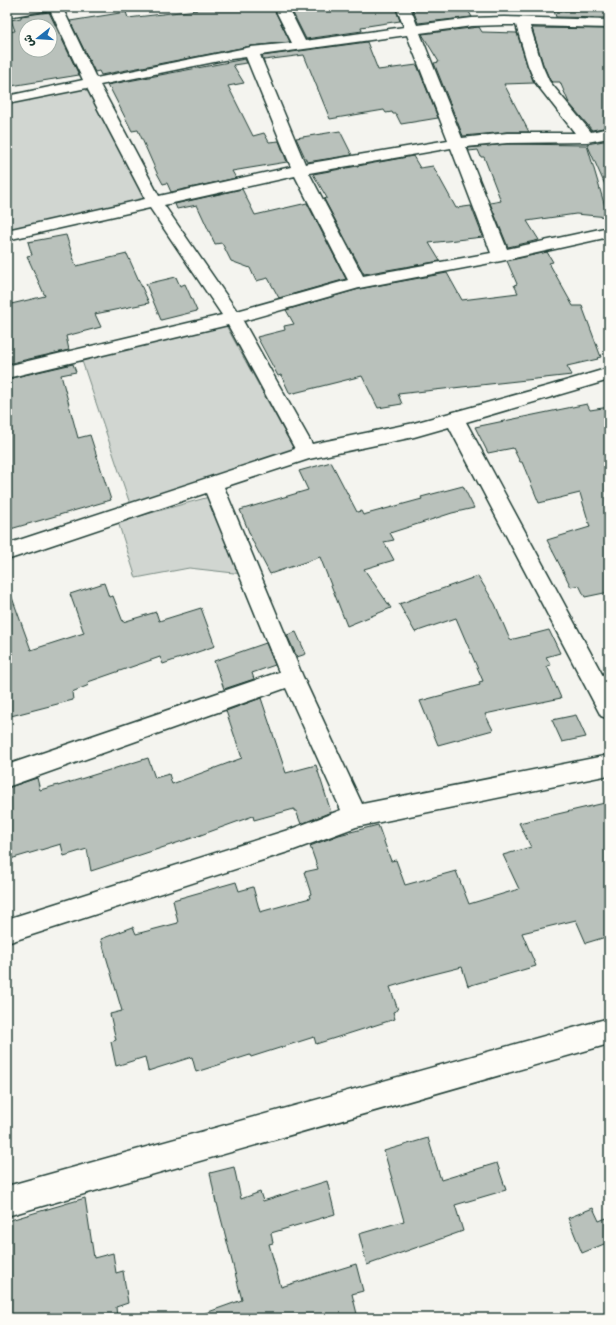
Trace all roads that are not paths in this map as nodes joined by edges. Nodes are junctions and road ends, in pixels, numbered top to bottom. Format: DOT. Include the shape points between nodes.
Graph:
graph roads {
  1 [pos="46,7"];
  2 [pos="55,7"];
  3 [pos="280,7"];
  4 [pos="403,7"];
  5 [pos="7,13"];
  6 [pos="522,21"];
  7 [pos="609,24"];
  8 [pos="412,31"];
  9 [pos="300,45"];
  10 [pos="251,52"];
  11 [pos="91,82"];
  12 [pos="7,100"];
  13 [pos="609,133"];
  14 [pos="587,137"];
  15 [pos="455,143"];
  16 [pos="300,170"];
  17 [pos="155,203"];
  18 [pos="609,232"];
  19 [pos="7,235"];
  20 [pos="501,256"];
  21 [pos="358,283"];
  22 [pos="233,318"];
  23 [pos="7,372"];
  24 [pos="609,374"];
  25 [pos="454,418"];
  26 [pos="307,452"];
  27 [pos="212,483"];
  28 [pos="7,552"];
  29 [pos="292,677"];
  30 [pos="609,709"];
  31 [pos="609,765"];
  32 [pos="7,776"];
  33 [pos="356,816"];
  34 [pos="7,931"];
  35 [pos="609,1031"];
  36 [pos="7,1201"];
  1 -- 5 [label="street"];
  2 -- 11 [label="street"];
  3 -- 9 [label="street"];
  4 -- 8 [label="street"];
  6 -- 7 [label="street"];
  6 -- 8 [label="street" via="472,22"];
  6 -- 14 [label="street" via="542,82"];
  8 -- 9 [label="street"];
  8 -- 15 [label="street"];
  9 -- 10 [label="street"];
  10 -- 11 [label="street"];
  10 -- 16 [label="street"];
  11 -- 12 [label="street"];
  11 -- 17 [label="street"];
  13 -- 14 [label="street"];
  14 -- 15 [label="street" via="507,138"];
  15 -- 16 [label="street"];
  15 -- 20 [label="street"];
  16 -- 17 [label="street"];
  16 -- 21 [label="street"];
  17 -- 19 [label="street"];
  17 -- 22 [label="street"];
  18 -- 20 [label="street"];
  20 -- 21 [label="street"];
  21 -- 22 [label="street"];
  22 -- 23 [label="street"];
  22 -- 26 [label="street"];
  24 -- 25 [label="street"];
  25 -- 26 [label="street" via="414,430"];
  25 -- 30 [label="street"];
  26 -- 27 [label="street"];
  27 -- 28 [label="street"];
  27 -- 29 [label="street"];
  29 -- 32 [label="street"];
  29 -- 33 [label="street"];
  31 -- 33 [label="street"];
  33 -- 34 [label="street" via="291,840"];
  35 -- 36 [label="street"];
}
